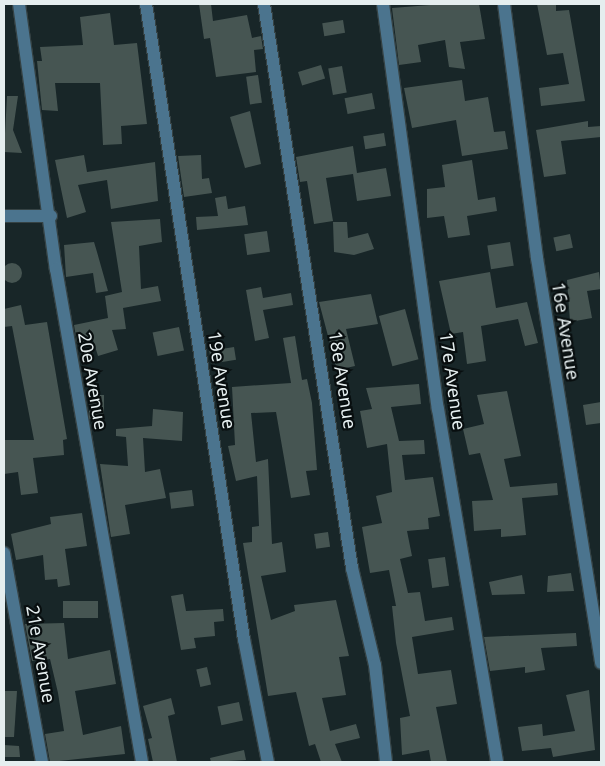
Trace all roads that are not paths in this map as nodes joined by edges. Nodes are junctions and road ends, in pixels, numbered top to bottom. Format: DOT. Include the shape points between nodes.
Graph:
graph roads {
  1 [pos="19,4"];
  2 [pos="146,4"];
  3 [pos="264,4"];
  4 [pos="383,4"];
  5 [pos="504,4"];
  6 [pos="4,216"];
  7 [pos="52,216"];
  8 [pos="4,553"];
  9 [pos="601,663"];
  10 [pos="42,762"];
  11 [pos="142,762"];
  12 [pos="268,762"];
  13 [pos="386,762"];
  14 [pos="498,762"];
  1 -- 7 [label="street, 20e Avenue"];
  2 -- 12 [label="street, 19e Avenue" via="244,639"];
  3 -- 13 [label="street, 18e Avenue" via="352,568 375,665"];
  4 -- 14 [label="street, 17e Avenue" via="438,409"];
  5 -- 9 [label="street, 16e Avenue" via="537,258"];
  6 -- 7 [label="street"];
  7 -- 11 [label="street, 20e Avenue" via="56,269"];
  8 -- 10 [label="street, 21e Avenue"];
}
